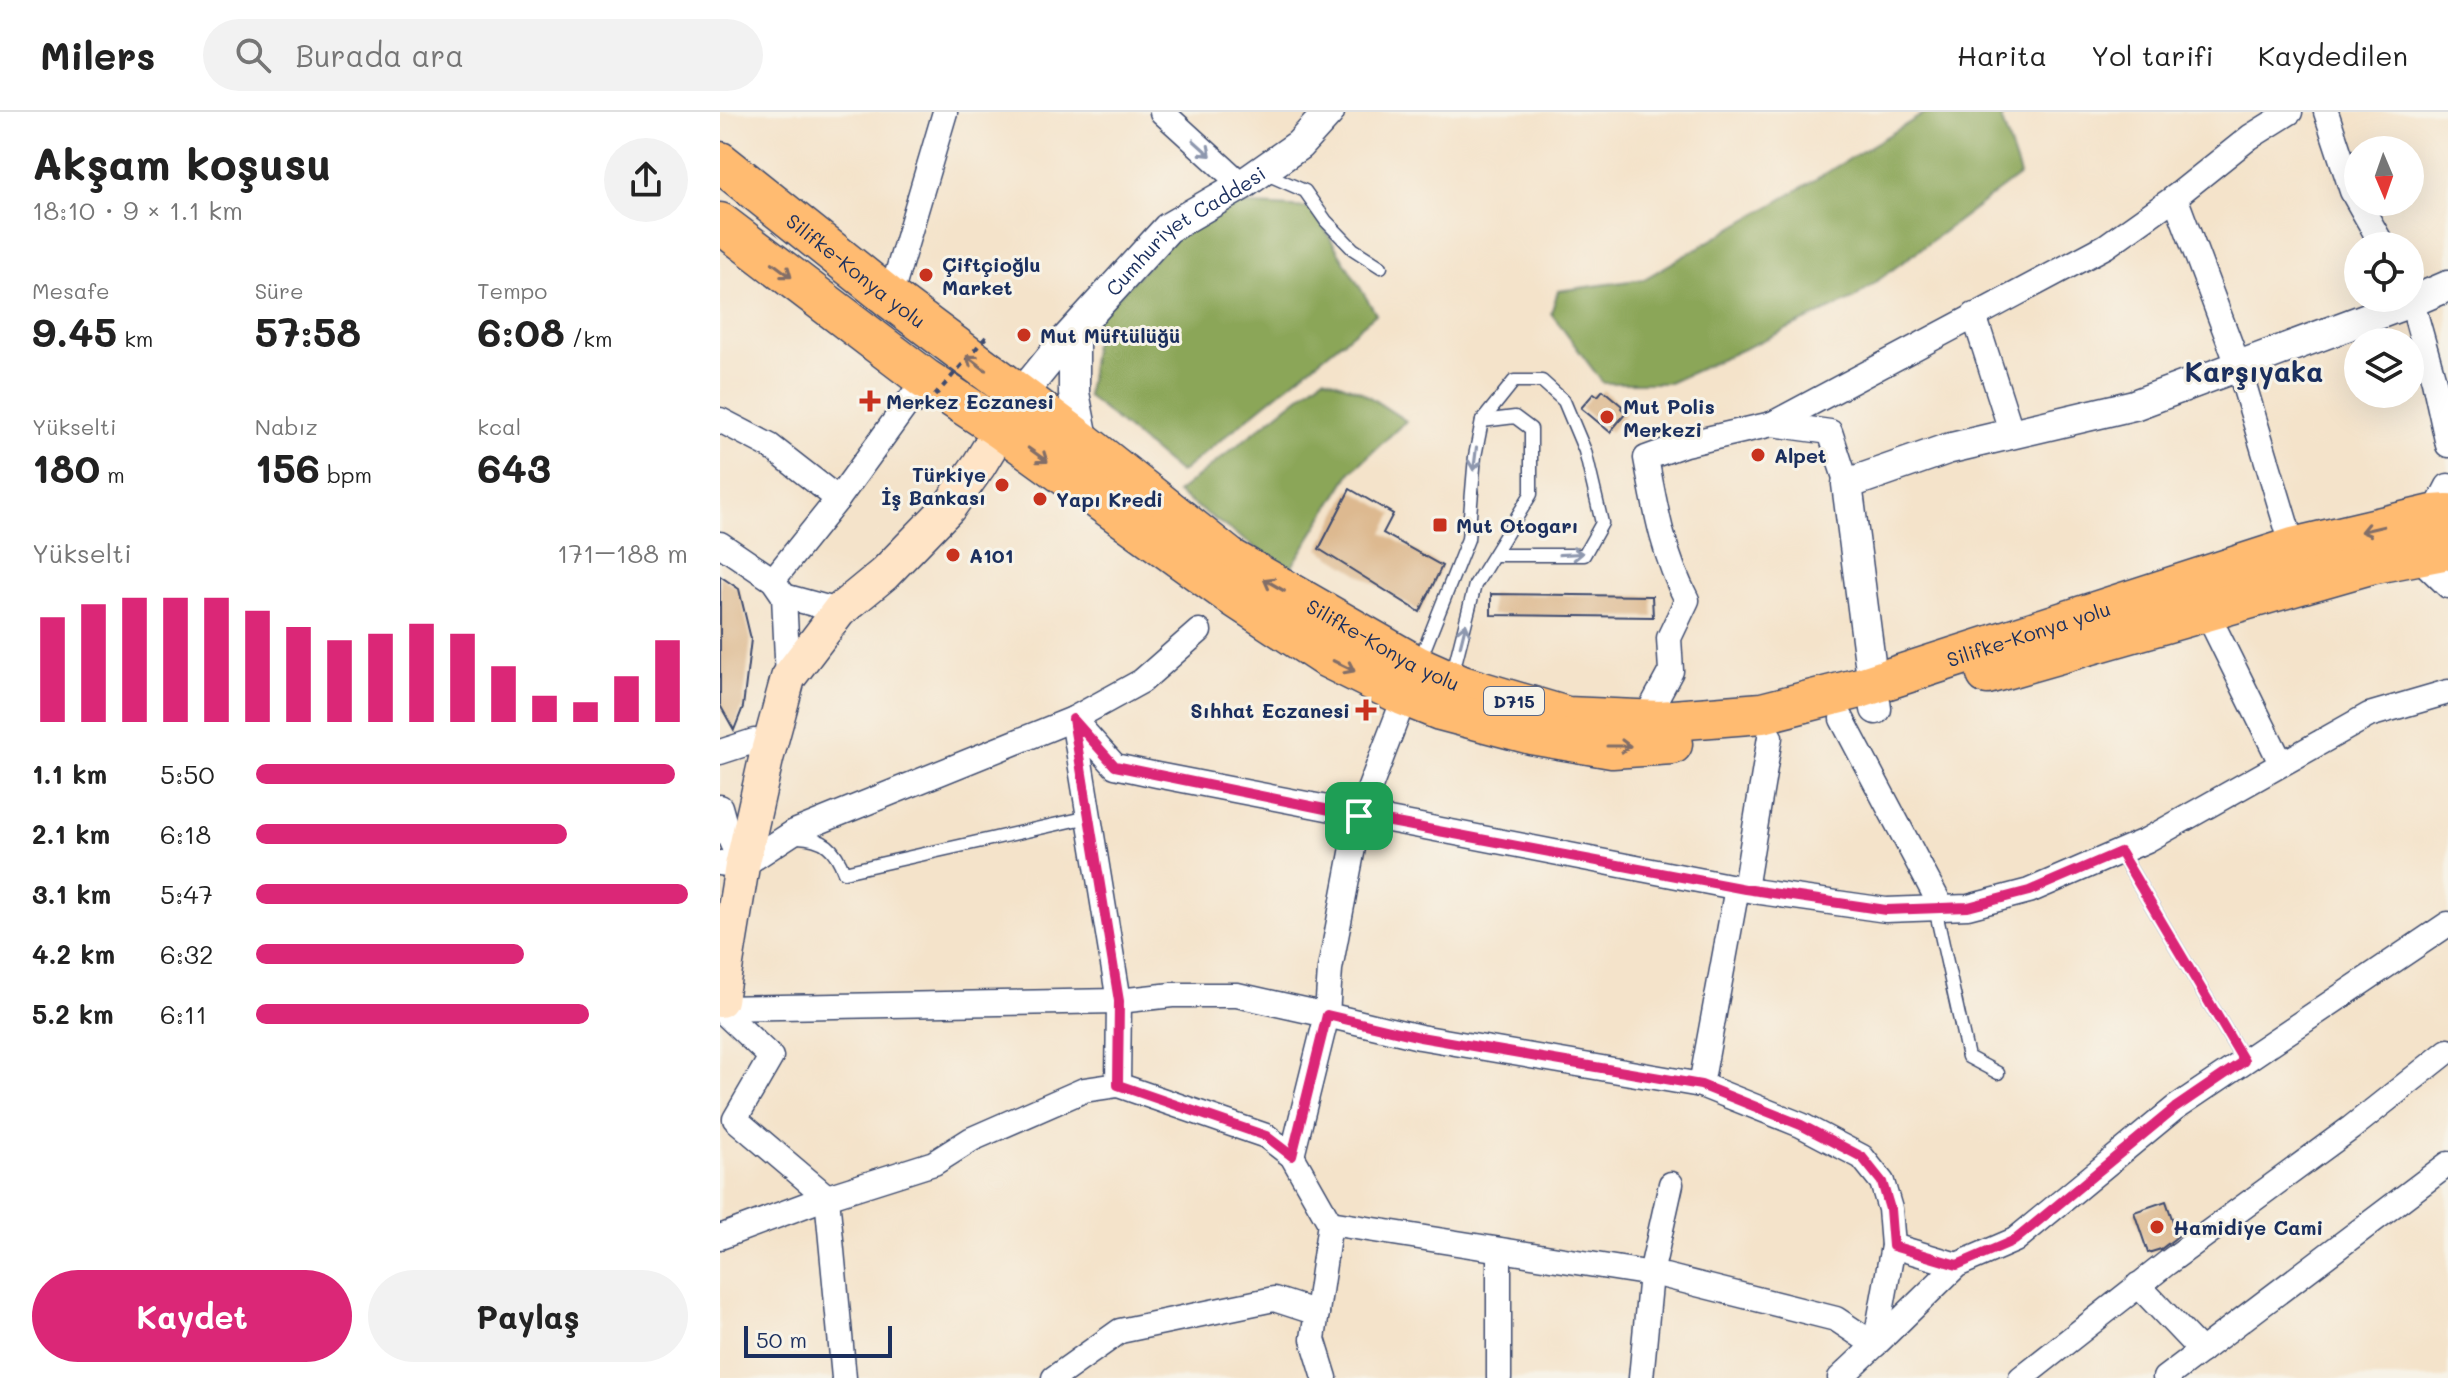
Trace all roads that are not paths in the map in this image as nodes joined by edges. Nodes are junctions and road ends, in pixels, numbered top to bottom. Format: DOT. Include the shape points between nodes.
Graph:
graph roads {
  1 [pos="945,112"];
  2 [pos="1162,112"];
  3 [pos="1329,112"];
  4 [pos="2290,112"];
  5 [pos="2326,112"];
  6 [pos="720,162"];
  7 [pos="1252,178"];
  8 [pos="2175,197"];
  9 [pos="720,223"];
  10 [pos="2375,232"];
  11 [pos="1381,267"];
  12 [pos="2448,286"];
  13 [pos="2424,294"];
  14 [pos="890,298"];
  15 [pos="2376,312"];
  16 [pos="2416,312"];
  17 [pos="1974,315"];
  18 [pos="1074,332"];
  19 [pos="2238,365"];
  20 [pos="922,396"];
  21 [pos="1011,412"];
  22 [pos="720,420"];
  23 [pos="1482,421"];
  24 [pos="1772,424"];
  25 [pos="2012,434"];
  26 [pos="1084,443"];
  27 [pos="2448,445"];
  28 [pos="1847,484"];
  29 [pos="838,499"];
  30 [pos="2438,524"];
  31 [pos="720,544"];
  32 [pos="2293,548"];
  33 [pos="1494,555"];
  34 [pos="884,574"];
  35 [pos="2448,586"];
  36 [pos="778,588"];
  37 [pos="839,611"];
  38 [pos="2206,611"];
  39 [pos="1199,631"];
  40 [pos="788,678"];
  41 [pos="1428,688"];
  42 [pos="2448,692"];
  43 [pos="1864,704"];
  44 [pos="1073,719"];
  45 [pos="1644,721"];
  46 [pos="1770,737"];
  47 [pos="720,753"];
  48 [pos="766,759"];
  49 [pos="2281,763"];
  50 [pos="720,807"];
  51 [pos="1359,816"];
  52 [pos="1089,817"];
  53 [pos="738,832"];
  54 [pos="787,837"];
  55 [pos="2120,852"];
  56 [pos="731,864"];
  57 [pos="1741,888"];
  58 [pos="1938,908"];
  59 [pos="2448,924"];
  60 [pos="720,1000"];
  61 [pos="1119,1001"];
  62 [pos="720,1008"];
  63 [pos="1327,1015"];
  64 [pos="2448,1051"];
  65 [pos="2244,1061"];
  66 [pos="1998,1073"];
  67 [pos="1118,1085"];
  68 [pos="1701,1085"];
  69 [pos="728,1123"];
  70 [pos="1292,1156"];
  71 [pos="2448,1164"];
  72 [pos="1671,1184"];
  73 [pos="827,1197"];
  74 [pos="1330,1223"];
  75 [pos="720,1237"];
  76 [pos="1893,1246"];
  77 [pos="1499,1250"];
  78 [pos="1957,1265"];
  79 [pos="1651,1274"];
  80 [pos="2138,1285"];
  81 [pos="1317,1313"];
  82 [pos="1875,1345"];
  83 [pos="2201,1351"];
  84 [pos="844,1378"];
  85 [pos="1054,1378"];
  86 [pos="1325,1378"];
  87 [pos="1499,1378"];
  88 [pos="1641,1378"];
  89 [pos="1840,1378"];
  90 [pos="2021,1378"];
  91 [pos="2165,1378"];
  1 -- 14 [label="street"];
  2 -- 7 [label="street, one-way"];
  3 -- 7 [label="street, Cumhuriyet Caddesi" via="1299,145"];
  4 -- 8 [label="street"];
  5 -- 10 [label="street" via="2352,191"];
  6 -- 14 [label="highway, Silifke-Konya yolu / D715"];
  7 -- 11 [label="lane" via="1305,191 1353,249"];
  7 -- 18 [label="street, Cumhuriyet Caddesi" via="1168,228"];
  8 -- 17 [label="street" via="2106,246"];
  8 -- 19 [label="street"];
  9 -- 20 [label="highway, Silifke-Konya yolu / D715, one-way"];
  12 -- 13 [label="street"];
  21 -- 14 [label="highway, Silifke-Konya yolu / D715, one-way"];
  15 -- 19 [label="street"];
  16 -- 27 [label="street"];
  17 -- 24 [label="street"];
  17 -- 25 [label="street"];
  18 -- 21 [label="street, Cumhuriyet Caddesi"];
  18 -- 26 [label="street" via="1074,393"];
  19 -- 25 [label="street" via="2134,405"];
  19 -- 32 [label="street"];
  20 -- 21 [label="highway, Silifke-Konya yolu / D715"];
  20 -- 29 [label="street"];
  21 -- 26 [label="highway, Silifke-Konya yolu / D715"];
  21 -- 34 [label="main road" via="949,507"];
  21 -- 41 [label="highway, Silifke-Konya yolu / D715, one-way" via="1242,602 1326,657"];
  22 -- 29 [label="street" via="770,446"];
  23 -- 33 [label="lane" via="1515,417 1531,429 1531,494"];
  33 -- 23 [label="lane, one-way" via="1584,555 1602,523 1585,451 1564,401 1542,381 1514,381"];
  23 -- 41 [label="lane, one-way" via="1468,539"];
  24 -- 28 [label="street" via="1830,432"];
  24 -- 45 [label="street" via="1646,458 1657,519 1687,600 1669,638 1671,671"];
  25 -- 28 [label="street" via="1947,449"];
  41 -- 26 [label="highway, Silifke-Konya yolu / D715, one-way" via="1229,558"];
  28 -- 43 [label="street"];
  29 -- 36 [label="street"];
  30 -- 32 [label="highway, Silifke-Konya yolu / D715, one-way"];
  30 -- 35 [label="street"];
  30 -- 38 [label="highway, Silifke-Konya yolu / D715" via="2370,564"];
  31 -- 36 [label="street"];
  32 -- 43 [label="highway, Silifke-Konya yolu / D715"];
  41 -- 33 [label="lane, one-way"];
  34 -- 37 [label="main road"];
  34 -- 48 [label="main road" via="841,633"];
  36 -- 37 [label="street"];
  36 -- 40 [label="street"];
  37 -- 40 [label="main road"];
  38 -- 43 [label="highway, Silifke-Konya yolu / D715"];
  38 -- 49 [label="street"];
  39 -- 44 [label="street" via="1142,681"];
  40 -- 48 [label="main road"];
  41 -- 45 [label="highway, Silifke-Konya yolu / D715" via="1462,686 1567,717"];
  41 -- 46 [label="highway, Silifke-Konya yolu / D715, one-way" via="1531,734 1612,748"];
  41 -- 51 [label="street"];
  42 -- 49 [label="street" via="2369,715"];
  43 -- 45 [label="highway, Silifke-Konya yolu / D715"];
  43 -- 46 [label="highway, Silifke-Konya yolu / D715"];
  43 -- 58 [label="street"];
  44 -- 51 [label="street" via="1115,766"];
  44 -- 52 [label="street"];
  44 -- 54 [label="street"];
  46 -- 57 [label="street"];
  47 -- 48 [label="street" via="754,741"];
  48 -- 53 [label="main road"];
  49 -- 55 [label="street"];
  50 -- 53 [label="street"];
  51 -- 57 [label="street"];
  51 -- 63 [label="street" via="1330,969"];
  52 -- 54 [label="lane" via="844,872 837,854 816,838"];
  52 -- 61 [label="street"];
  53 -- 56 [label="main road"];
  54 -- 56 [label="street"];
  55 -- 58 [label="street" via="2029,891 1968,907"];
  55 -- 65 [label="lane"];
  56 -- 60 [label="main road"];
  57 -- 58 [label="street" via="1886,910"];
  57 -- 68 [label="street"];
  58 -- 66 [label="lane" via="1968,1057"];
  59 -- 65 [label="street"];
  61 -- 62 [label="street"];
  61 -- 63 [label="street" via="1237,995"];
  61 -- 67 [label="street"];
  62 -- 69 [label="street" via="771,1057"];
  63 -- 68 [label="street" via="1420,1037"];
  63 -- 70 [label="street"];
  64 -- 80 [label="street"];
  65 -- 78 [label="street" via="2175,1108 2015,1240"];
  67 -- 70 [label="street" via="1266,1136"];
  67 -- 73 [label="street" via="1084,1090 972,1139 934,1163"];
  68 -- 76 [label="street" via="1801,1125 1862,1157 1882,1182"];
  69 -- 73 [label="street"];
  70 -- 74 [label="street"];
  71 -- 83 [label="street"];
  72 -- 79 [label="street"];
  73 -- 75 [label="street"];
  73 -- 84 [label="street"];
  74 -- 77 [label="street"];
  74 -- 81 [label="street"];
  76 -- 78 [label="street"];
  76 -- 82 [label="street"];
  77 -- 79 [label="street"];
  77 -- 87 [label="street"];
  78 -- 82 [label="street"];
  79 -- 82 [label="street" via="1836,1319"];
  79 -- 88 [label="street"];
  80 -- 83 [label="street"];
  80 -- 90 [label="street"];
  81 -- 85 [label="street" via="1274,1299 1120,1331"];
  81 -- 86 [label="street" via="1313,1339"];
  82 -- 89 [label="street"];
  83 -- 91 [label="street"];
}
